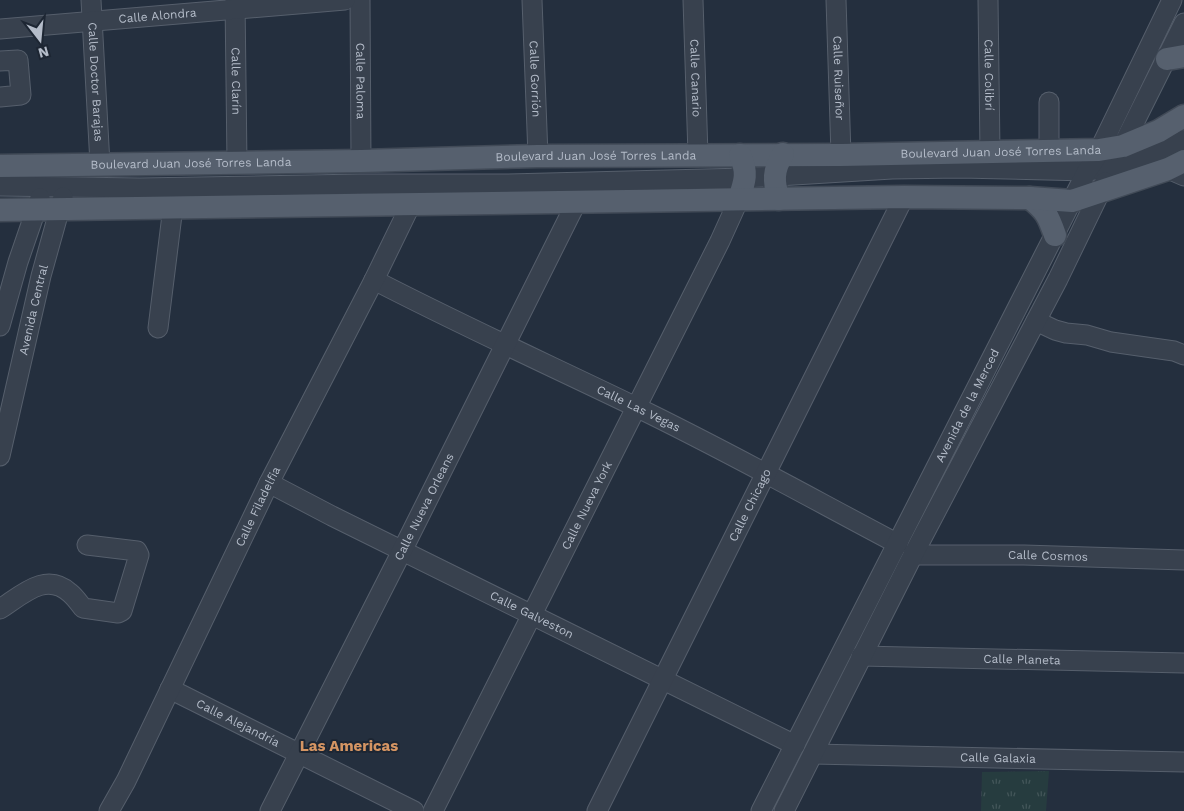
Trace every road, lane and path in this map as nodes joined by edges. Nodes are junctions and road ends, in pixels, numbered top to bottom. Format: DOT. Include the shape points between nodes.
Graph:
graph roads {
  1 [pos="91,0"];
  2 [pos="345,0"];
  3 [pos="360,0"];
  4 [pos="532,0"];
  5 [pos="693,0"];
  6 [pos="836,0"];
  7 [pos="988,0"];
  8 [pos="1172,0"];
  9 [pos="235,5"];
  10 [pos="92,21"];
  11 [pos="1184,23"];
  12 [pos="0,29"];
  13 [pos="1175,58"];
  14 [pos="0,61"];
  15 [pos="0,97"];
  16 [pos="1049,102"];
  17 [pos="1184,116"];
  18 [pos="1184,140"];
  19 [pos="1123,146"];
  20 [pos="1049,150"];
  21 [pos="990,151"];
  22 [pos="783,154"];
  23 [pos="698,155"];
  24 [pos="740,155"];
  25 [pos="841,155"];
  26 [pos="538,156"];
  27 [pos="1106,158"];
  28 [pos="237,162"];
  29 [pos="361,162"];
  30 [pos="100,164"];
  31 [pos="0,166"];
  32 [pos="1178,169"];
  33 [pos="1086,171"];
  34 [pos="64,172"];
  35 [pos="774,175"];
  36 [pos="745,178"];
  37 [pos="0,186"];
  38 [pos="44,187"];
  39 [pos="1101,192"];
  40 [pos="904,197"];
  41 [pos="1030,198"];
  42 [pos="739,199"];
  43 [pos="779,199"];
  44 [pos="577,201"];
  45 [pos="1072,201"];
  46 [pos="411,204"];
  47 [pos="173,207"];
  48 [pos="37,208"];
  49 [pos="59,209"];
  50 [pos="0,210"];
  51 [pos="1055,235"];
  52 [pos="18,262"];
  53 [pos="43,268"];
  54 [pos="374,280"];
  55 [pos="1036,321"];
  56 [pos="0,326"];
  57 [pos="158,328"];
  58 [pos="505,345"];
  59 [pos="1184,355"];
  60 [pos="637,408"];
  61 [pos="0,456"];
  62 [pos="766,473"];
  63 [pos="269,483"];
  64 [pos="898,544"];
  65 [pos="86,545"];
  66 [pos="402,551"];
  67 [pos="913,555"];
  68 [pos="1184,560"];
  69 [pos="0,609"];
  70 [pos="532,616"];
  71 [pos="861,656"];
  72 [pos="1184,663"];
  73 [pos="661,680"];
  74 [pos="170,689"];
  75 [pos="794,745"];
  76 [pos="299,754"];
  77 [pos="813,754"];
  78 [pos="1184,762"];
  79 [pos="109,811"];
  80 [pos="270,811"];
  81 [pos="414,811"];
  82 [pos="433,811"];
  83 [pos="596,811"];
  84 [pos="761,811"];
  85 [pos="784,811"];
  1 -- 10 [label="street, Calle Doctor Barajas"];
  2 -- 9 [label="street, Calle Alondra"];
  3 -- 29 [label="street, Calle Paloma"];
  4 -- 26 [label="street, Calle Gorrión"];
  5 -- 23 [label="street, Calle Canario"];
  6 -- 25 [label="street, Calle Ruiseñor"];
  7 -- 21 [label="street, Calle Colibrí"];
  8 -- 27 [label="street, Avenida de la Merced"];
  9 -- 10 [label="street, Calle Alondra"];
  9 -- 28 [label="street, Calle Clarín"];
  10 -- 12 [label="street, Calle Alondra"];
  10 -- 30 [label="street, Calle Doctor Barajas"];
  11 -- 13 [label="street"];
  13 -- 19 [label="street"];
  14 -- 15 [label="street" via="18,60 21,95"];
  16 -- 20 [label="street"];
  17 -- 19 [label="main road, Boulevard Juan José Torres Landa"];
  18 -- 27 [label="street" via="1167,149"];
  19 -- 27 [label="main road, Boulevard Juan José Torres Landa"];
  20 -- 21 [label="main road, Boulevard Juan José Torres Landa"];
  20 -- 27 [label="main road, Boulevard Juan José Torres Landa"];
  21 -- 25 [label="main road, Boulevard Juan José Torres Landa"];
  22 -- 24 [label="main road, Boulevard Juan José Torres Landa"];
  22 -- 25 [label="main road, Boulevard Juan José Torres Landa"];
  22 -- 35 [label="main road"];
  23 -- 24 [label="main road, Boulevard Juan José Torres Landa"];
  23 -- 26 [label="main road, Boulevard Juan José Torres Landa"];
  24 -- 36 [label="main road" via="745,166"];
  26 -- 29 [label="main road, Boulevard Juan José Torres Landa"];
  27 -- 33 [label="street, Avenida de la Merced"];
  27 -- 39 [label="street, Avenida de la Merced"];
  28 -- 29 [label="main road, Boulevard Juan José Torres Landa"];
  28 -- 30 [label="main road, Boulevard Juan José Torres Landa"];
  30 -- 34 [label="main road, Boulevard Juan José Torres Landa"];
  31 -- 34 [label="main road, Boulevard Juan José Torres Landa"];
  32 -- 39 [label="main road"];
  33 -- 35 [label="street" via="931,169"];
  33 -- 45 [label="street, Avenida de la Merced"];
  34 -- 36 [label="street" via="140,188"];
  34 -- 38 [label="street, Avenida Central"];
  34 -- 49 [label="street, Avenida Central"];
  35 -- 36 [label="street"];
  35 -- 43 [label="main road"];
  36 -- 42 [label="main road"];
  37 -- 38 [label="street"];
  38 -- 48 [label="street, Avenida Central"];
  39 -- 45 [label="main road"];
  39 -- 55 [label="street, Avenida de la Merced"];
  40 -- 41 [label="main road"];
  40 -- 43 [label="main road"];
  40 -- 62 [label="street, Calle Chicago"];
  41 -- 45 [label="main road"];
  41 -- 51 [label="main road" via="1044,209"];
  42 -- 43 [label="main road"];
  42 -- 44 [label="main road"];
  42 -- 60 [label="street, Calle Nueva York"];
  44 -- 46 [label="main road"];
  44 -- 58 [label="street, Calle Nueva Orleans"];
  45 -- 51 [label="street, Avenida de la Merced"];
  46 -- 47 [label="main road"];
  46 -- 54 [label="street, Calle Filadelfia"];
  47 -- 49 [label="main road"];
  47 -- 57 [label="street"];
  48 -- 49 [label="main road"];
  48 -- 50 [label="main road"];
  48 -- 52 [label="street, Avenida Central"];
  49 -- 53 [label="street, Avenida Central"];
  51 -- 64 [label="street, Avenida de la Merced"];
  52 -- 53 [label="street"];
  52 -- 56 [label="street, Avenida Central"];
  53 -- 61 [label="street, Avenida Central"];
  54 -- 58 [label="street, Calle Las Vegas"];
  54 -- 63 [label="street, Calle Filadelfia"];
  55 -- 59 [label="street" via="1066,333"];
  55 -- 67 [label="street, Avenida de la Merced"];
  58 -- 60 [label="street, Calle Las Vegas"];
  58 -- 66 [label="street, Calle Nueva Orleans"];
  60 -- 62 [label="street, Calle Las Vegas"];
  60 -- 70 [label="street, Calle Nueva York"];
  62 -- 64 [label="street, Calle Las Vegas"];
  62 -- 73 [label="street, Calle Chicago"];
  63 -- 66 [label="street, Calle Galveston"];
  63 -- 74 [label="street, Calle Filadelfia"];
  64 -- 75 [label="street, Avenida de la Merced"];
  65 -- 69 [label="street" via="137,551 139,555 122,611 83,608 70,592 52,583 35,586"];
  66 -- 70 [label="street, Calle Galveston"];
  66 -- 76 [label="street, Calle Nueva Orleans"];
  67 -- 68 [label="street, Calle Cosmos" via="1024,554"];
  67 -- 71 [label="street, Avenida de la Merced"];
  70 -- 73 [label="street, Calle Galveston"];
  70 -- 82 [label="street, Calle Nueva York"];
  71 -- 72 [label="street, Calle Planeta"];
  71 -- 77 [label="street, Avenida de la Merced"];
  73 -- 75 [label="street, Calle Galveston"];
  73 -- 83 [label="street, Calle Chicago"];
  74 -- 76 [label="street, Calle Alejandría"];
  74 -- 79 [label="street, Calle Filadelfia"];
  75 -- 84 [label="street, Avenida de la Merced"];
  76 -- 80 [label="street, Calle Nueva Orleans"];
  76 -- 81 [label="street, Calle Alejandría"];
  77 -- 78 [label="street, Calle Galaxia"];
  77 -- 85 [label="street, Avenida de la Merced"];
}
